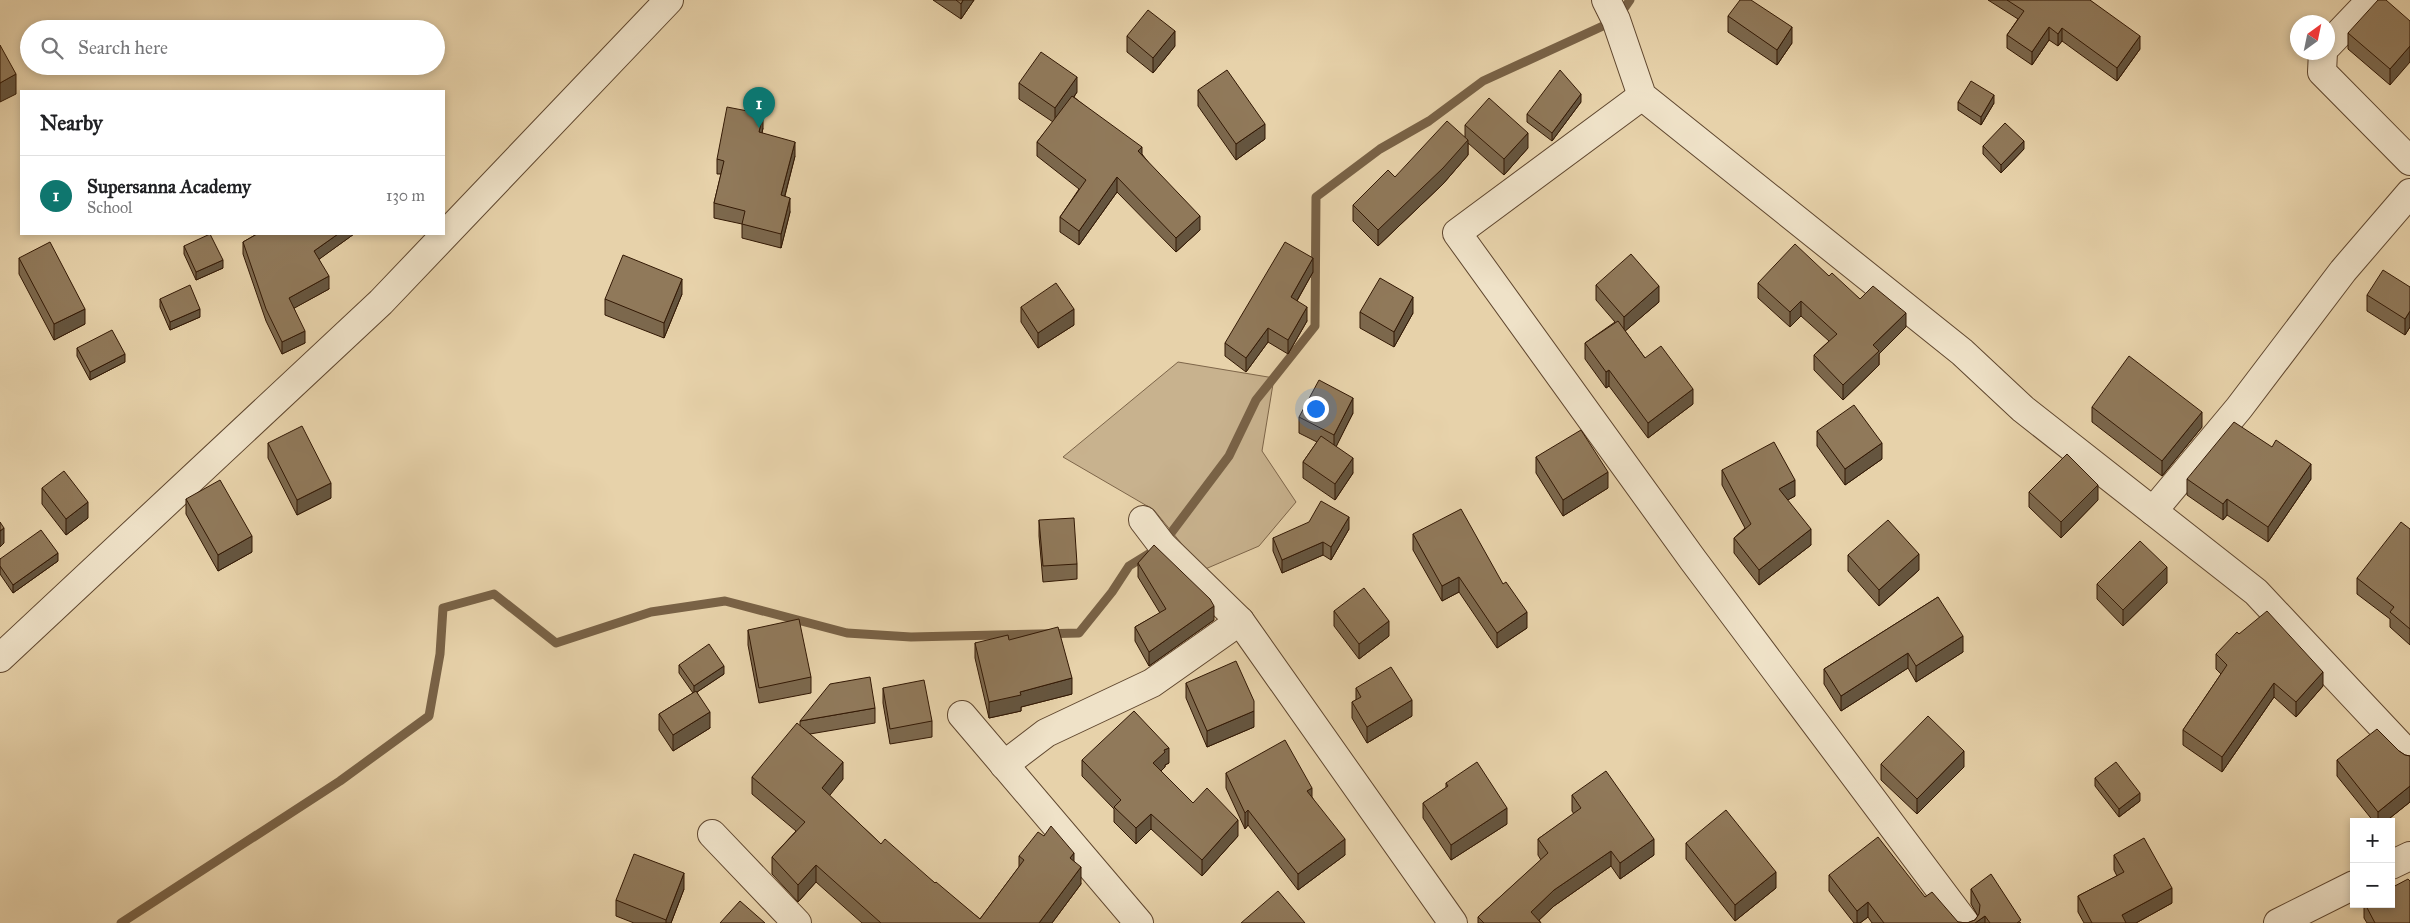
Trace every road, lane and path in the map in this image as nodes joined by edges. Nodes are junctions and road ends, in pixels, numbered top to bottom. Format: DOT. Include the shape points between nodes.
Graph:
graph roads {
  1 [pos="669,0"];
  2 [pos="1606,0"];
  3 [pos="2371,0"];
  4 [pos="2335,37"];
  5 [pos="2323,60"];
  6 [pos="1642,96"];
  7 [pos="2410,161"];
  8 [pos="2410,193"];
  9 [pos="445,235"];
  10 [pos="445,235"];
  11 [pos="2153,511"];
  12 [pos="1143,520"];
  13 [pos="1240,621"];
  14 [pos="0,658"];
  15 [pos="962,715"];
  16 [pos="2410,756"];
  17 [pos="1004,765"];
  18 [pos="712,834"];
  19 [pos="2410,856"];
  20 [pos="2395,864"];
  21 [pos="2350,886"];
  22 [pos="797,923"];
  23 [pos="1139,923"];
  24 [pos="1453,923"];
  25 [pos="1965,923"];
  26 [pos="2278,923"];
  1 -- 9 [label="street"];
  2 -- 6 [label="street"];
  3 -- 4 [label="street"];
  5 -- 7 [label="street" via="2322,72"];
  6 -- 11 [label="street" via="1955,346 2023,409"];
  6 -- 25 [label="street" via="1457,233 1693,560"];
  8 -- 11 [label="street" via="2343,271 2239,408"];
  10 -- 14 [label="street" via="381,302"];
  11 -- 16 [label="street" via="2256,592"];
  12 -- 13 [label="street" via="1162,545"];
  13 -- 17 [label="street" via="1152,683 1046,733"];
  13 -- 24 [label="street"];
  15 -- 17 [label="street"];
  17 -- 23 [label="street"];
  18 -- 22 [label="street"];
  19 -- 20 [label="street"];
  21 -- 26 [label="street"];
}
